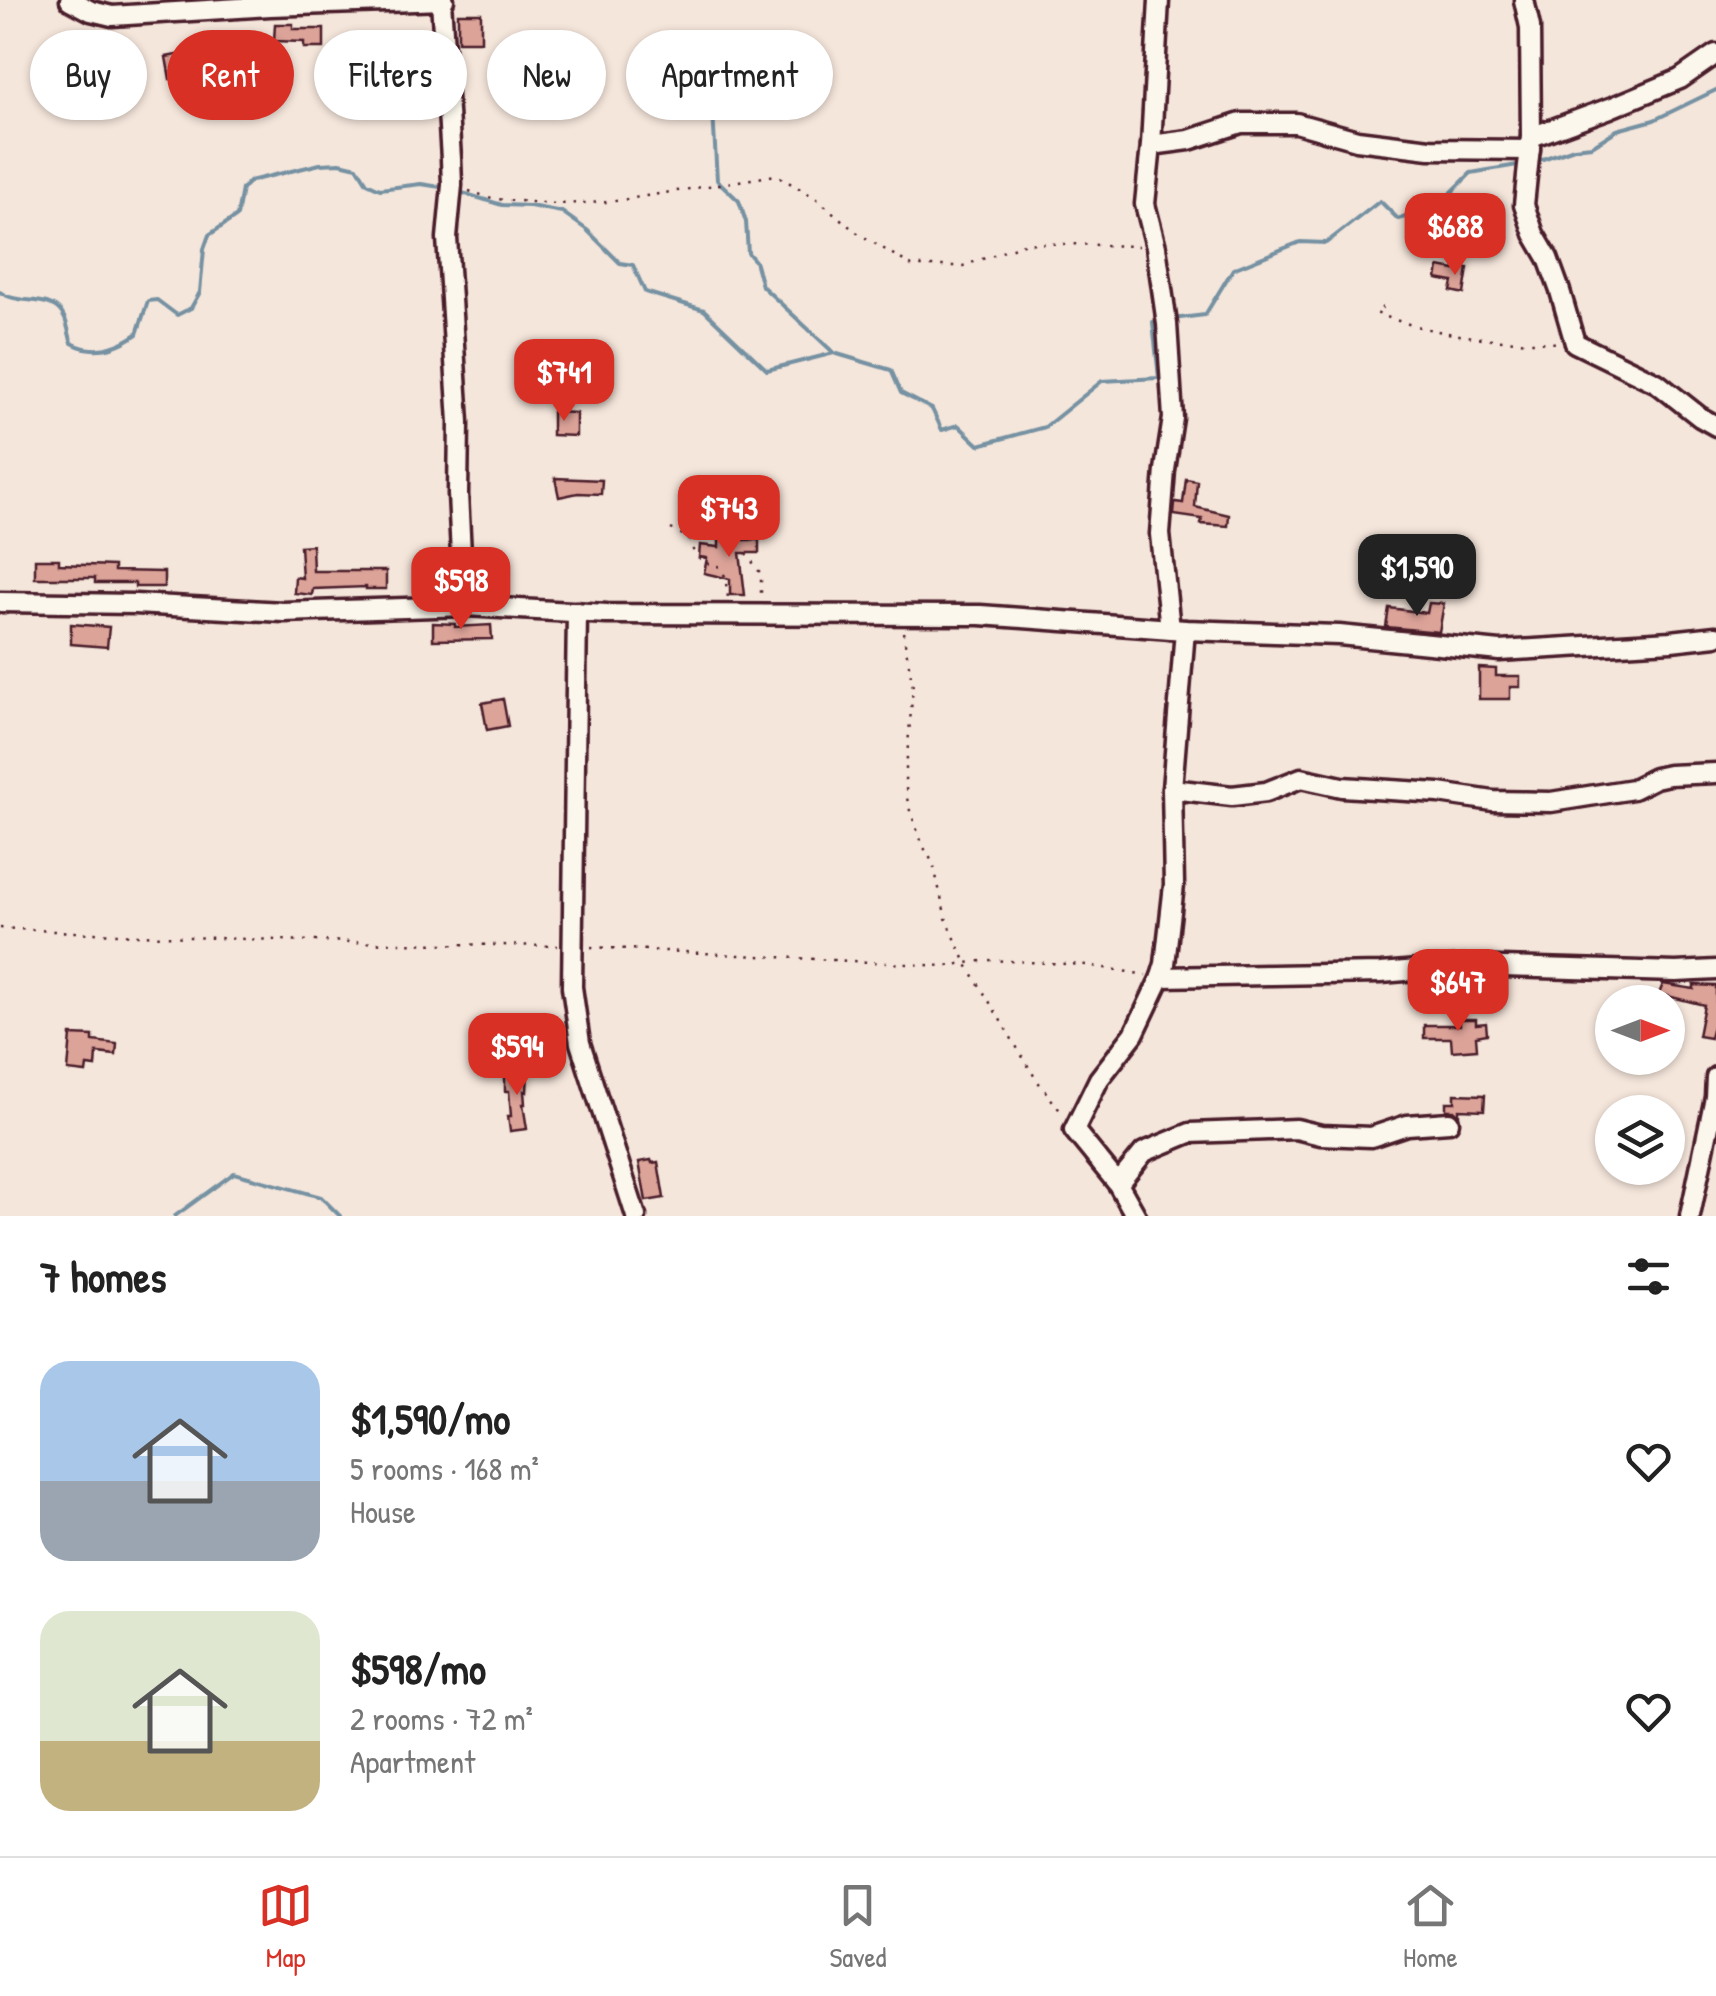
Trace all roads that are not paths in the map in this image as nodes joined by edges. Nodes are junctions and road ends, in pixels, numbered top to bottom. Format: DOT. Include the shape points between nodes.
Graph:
graph roads {
  1 [pos="70,0"];
  2 [pos="442,0"];
  3 [pos="1159,0"];
  4 [pos="1524,0"];
  5 [pos="1716,54"];
  6 [pos="1531,144"];
  7 [pos="1151,146"];
  8 [pos="1716,426"];
  9 [pos="0,602"];
  10 [pos="466,606"];
  11 [pos="577,612"];
  12 [pos="1178,629"];
  13 [pos="1716,636"];
  14 [pos="1716,773"];
  15 [pos="1172,789"];
  16 [pos="1716,970"];
  17 [pos="1161,978"];
  18 [pos="1716,1077"];
  19 [pos="1449,1122"];
  20 [pos="1118,1184"];
  21 [pos="636,1216"];
  22 [pos="1136,1216"];
  23 [pos="1690,1216"];
  1 -- 2 [label="street" via="112,16"];
  2 -- 10 [label="street"];
  3 -- 7 [label="street"];
  4 -- 6 [label="street"];
  5 -- 6 [label="street" via="1680,79"];
  6 -- 7 [label="street" via="1412,147 1296,122 1241,122"];
  6 -- 8 [label="street" via="1524,205 1575,343 1657,383"];
  7 -- 12 [label="street" via="1144,204 1167,324 1173,418 1160,534"];
  9 -- 10 [label="street" via="283,612"];
  10 -- 11 [label="street"];
  11 -- 12 [label="street" via="980,615"];
  11 -- 21 [label="street" via="572,987 580,1044"];
  12 -- 13 [label="street" via="1500,652"];
  12 -- 15 [label="street"];
  14 -- 15 [label="street" via="1669,775 1633,789 1551,802 1342,787 1301,778 1232,796"];
  15 -- 17 [label="street" via="1174,885"];
  16 -- 17 [label="street" via="1467,966"];
  17 -- 20 [label="street" via="1074,1130"];
  18 -- 23 [label="street"];
  19 -- 20 [label="street" via="1371,1137 1296,1129 1190,1133 1144,1152"];
  20 -- 22 [label="street"];
}
